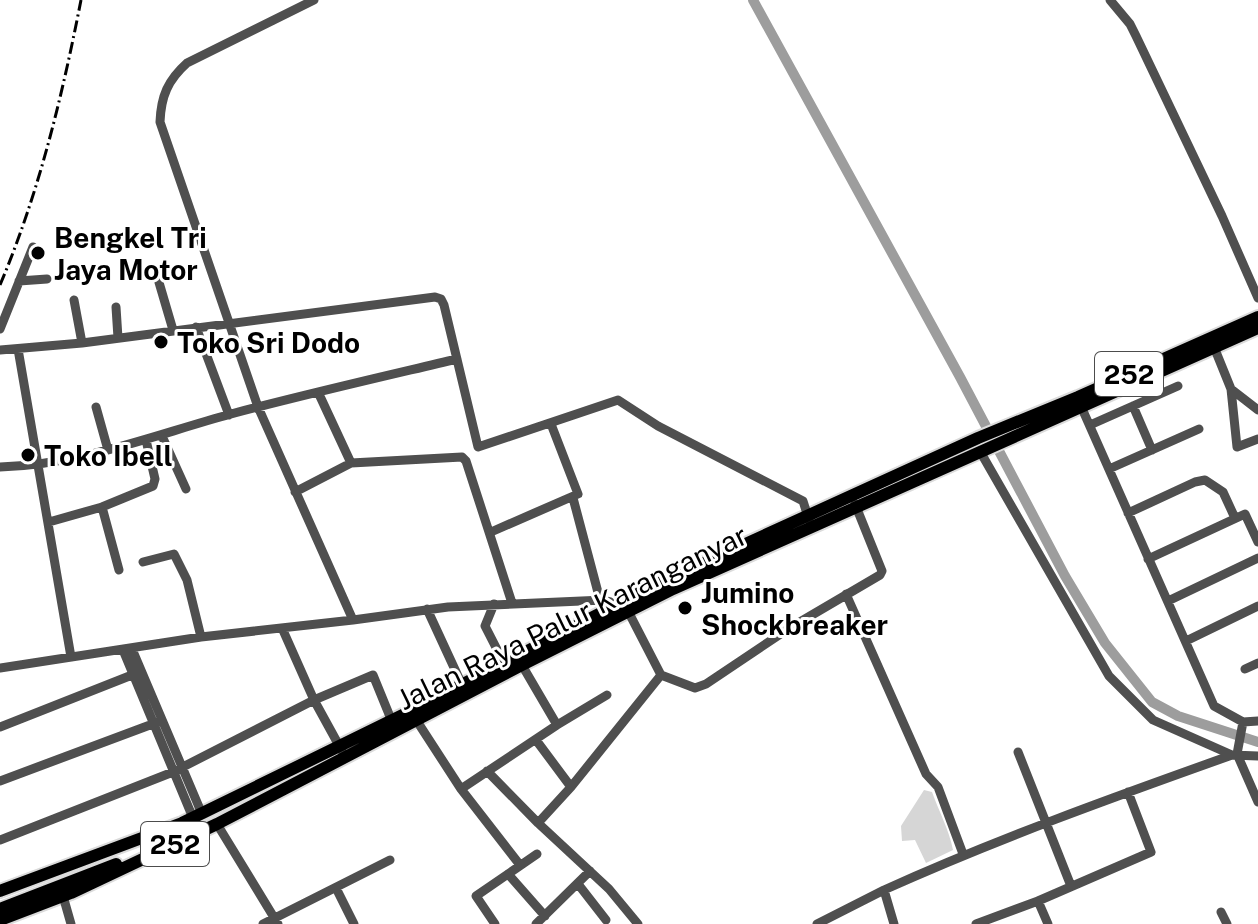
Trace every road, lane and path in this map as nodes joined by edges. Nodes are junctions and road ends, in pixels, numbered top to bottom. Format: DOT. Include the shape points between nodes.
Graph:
graph roads {
  1 [pos="314,0"];
  2 [pos="1110,0"];
  3 [pos="33,247"];
  4 [pos="47,279"];
  5 [pos="158,279"];
  6 [pos="19,281"];
  7 [pos="1258,298"];
  8 [pos="74,300"];
  9 [pos="116,307"];
  10 [pos="1258,317"];
  11 [pos="228,323"];
  12 [pos="196,327"];
  13 [pos="1258,328"];
  14 [pos="0,329"];
  15 [pos="173,330"];
  16 [pos="118,338"];
  17 [pos="82,343"];
  18 [pos="1212,343"];
  19 [pos="18,349"];
  20 [pos="0,350"];
  21 [pos="457,359"];
  22 [pos="1178,386"];
  23 [pos="1231,389"];
  24 [pos="318,392"];
  25 [pos="1080,403"];
  26 [pos="1133,406"];
  27 [pos="96,407"];
  28 [pos="258,407"];
  29 [pos="1258,410"];
  30 [pos="229,415"];
  31 [pos="551,424"];
  32 [pos="1090,425"];
  33 [pos="1199,429"];
  34 [pos="162,436"];
  35 [pos="1003,436"];
  36 [pos="1258,439"];
  37 [pos="146,440"];
  38 [pos="108,450"];
  39 [pos="1152,450"];
  40 [pos="984,451"];
  41 [pos="351,463"];
  42 [pos="40,466"];
  43 [pos="0,467"];
  44 [pos="1109,469"];
  45 [pos="186,489"];
  46 [pos="295,492"];
  47 [pos="573,498"];
  48 [pos="854,502"];
  49 [pos="102,507"];
  50 [pos="1128,513"];
  51 [pos="1240,516"];
  52 [pos="810,521"];
  53 [pos="49,522"];
  54 [pos="491,532"];
  55 [pos="1258,542"];
  56 [pos="1258,558"];
  57 [pos="1148,559"];
  58 [pos="143,562"];
  59 [pos="119,570"];
  60 [pos="846,594"];
  61 [pos="600,600"];
  62 [pos="1168,601"];
  63 [pos="512,603"];
  64 [pos="494,604"];
  65 [pos="1258,606"];
  66 [pos="427,609"];
  67 [pos="625,609"];
  68 [pos="353,620"];
  69 [pos="282,628"];
  70 [pos="201,637"];
  71 [pos="1186,641"];
  72 [pos="128,650"];
  73 [pos="71,657"];
  74 [pos="520,661"];
  75 [pos="1258,663"];
  76 [pos="506,667"];
  77 [pos="0,668"];
  78 [pos="1245,669"];
  79 [pos="132,675"];
  80 [pos="661,675"];
  81 [pos="464,690"];
  82 [pos="607,695"];
  83 [pos="314,700"];
  84 [pos="413,716"];
  85 [pos="1258,721"];
  86 [pos="157,722"];
  87 [pos="1242,724"];
  88 [pos="393,725"];
  89 [pos="557,725"];
  90 [pos="0,727"];
  91 [pos="536,740"];
  92 [pos="342,751"];
  93 [pos="1018,752"];
  94 [pos="1235,753"];
  95 [pos="1258,756"];
  96 [pos="177,770"];
  97 [pos="487,771"];
  98 [pos="0,781"];
  99 [pos="571,787"];
  100 [pos="461,789"];
  101 [pos="1128,792"];
  102 [pos="1258,802"];
  103 [pos="197,816"];
  104 [pos="1045,822"];
  105 [pos="538,823"];
  106 [pos="217,824"];
  107 [pos="175,826"];
  108 [pos="0,840"];
  109 [pos="178,843"];
  110 [pos="537,854"];
  111 [pos="963,854"];
  112 [pos="390,860"];
  113 [pos="520,865"];
  114 [pos="590,871"];
  115 [pos="82,872"];
  116 [pos="508,874"];
  117 [pos="578,884"];
  118 [pos="1071,886"];
  119 [pos="336,888"];
  120 [pos="1,890"];
  121 [pos="884,890"];
  122 [pos="63,896"];
  123 [pos="1038,901"];
  124 [pos="0,909"];
  125 [pos="1221,912"];
  126 [pos="545,916"];
  127 [pos="0,920"];
  128 [pos="606,920"];
  129 [pos="276,922"];
  130 [pos="71,924"];
  131 [pos="263,924"];
  132 [pos="354,924"];
  133 [pos="495,924"];
  134 [pos="536,924"];
  135 [pos="638,924"];
  136 [pos="817,924"];
  137 [pos="894,924"];
  138 [pos="976,924"];
  139 [pos="1048,924"];
  140 [pos="1227,924"];
  1 -- 11 [label="street" via="187,63 172,76 160,110"];
  2 -- 7 [label="street" via="1136,36"];
  3 -- 6 [label="street"];
  4 -- 6 [label="street"];
  5 -- 15 [label="street"];
  6 -- 14 [label="street"];
  8 -- 17 [label="street"];
  9 -- 16 [label="street"];
  10 -- 18 [label="main road, Jalan Raya Palur Karanganyar / 252"];
  11 -- 12 [label="street"];
  11 -- 21 [label="street" via="435,297 444,305"];
  11 -- 28 [label="street"];
  12 -- 15 [label="street"];
  12 -- 30 [label="street"];
  13 -- 18 [label="main road, Jalan Raya Palur Karanganyar / 252"];
  15 -- 16 [label="street"];
  16 -- 17 [label="street"];
  17 -- 19 [label="street"];
  18 -- 23 [label="street"];
  18 -- 25 [label="main road, Jalan Raya Palur Karanganyar / 252"];
  19 -- 20 [label="street"];
  19 -- 42 [label="street"];
  21 -- 24 [label="street"];
  21 -- 31 [label="street" via="478,447"];
  22 -- 26 [label="street"];
  23 -- 29 [label="street"];
  23 -- 36 [label="street" via="1237,447"];
  24 -- 28 [label="street"];
  24 -- 41 [label="street"];
  25 -- 32 [label="street"];
  25 -- 35 [label="main road, Jalan Raya Palur Karanganyar / 252"];
  26 -- 32 [label="street"];
  26 -- 39 [label="street"];
  27 -- 38 [label="street"];
  28 -- 30 [label="street"];
  28 -- 46 [label="street"];
  30 -- 34 [label="street"];
  31 -- 47 [label="street" via="578,492"];
  31 -- 52 [label="street" via="618,400 803,501"];
  32 -- 44 [label="street"];
  33 -- 39 [label="street"];
  34 -- 37 [label="street"];
  34 -- 45 [label="street"];
  35 -- 40 [label="main road, Jalan Raya Palur Karanganyar / 252"];
  35 -- 48 [label="main road, Jalan Raya Palur Karanganyar / 252" via="978,438"];
  37 -- 38 [label="street"];
  37 -- 49 [label="street" via="155,484"];
  38 -- 42 [label="street"];
  39 -- 44 [label="street"];
  40 -- 48 [label="main road, Jalan Raya Palur Karanganyar / 252"];
  40 -- 94 [label="street" via="1116,684 1153,720"];
  41 -- 46 [label="street"];
  41 -- 54 [label="street" via="462,457"];
  42 -- 43 [label="street"];
  42 -- 53 [label="street"];
  44 -- 50 [label="street"];
  46 -- 68 [label="street"];
  47 -- 54 [label="street"];
  47 -- 61 [label="street"];
  48 -- 52 [label="main road, Jalan Raya Palur Karanganyar / 252"];
  48 -- 60 [label="street" via="882,572"];
  49 -- 53 [label="street"];
  49 -- 59 [label="street"];
  50 -- 51 [label="street" via="1205,480 1223,492"];
  50 -- 57 [label="street"];
  51 -- 55 [label="street"];
  51 -- 57 [label="street"];
  52 -- 67 [label="main road, Jalan Raya Palur Karanganyar / 252"];
  53 -- 73 [label="street"];
  54 -- 63 [label="street"];
  56 -- 62 [label="street"];
  57 -- 62 [label="street"];
  58 -- 70 [label="street" via="174,554 187,580"];
  60 -- 80 [label="street" via="700,686"];
  60 -- 111 [label="street" via="926,774 938,787"];
  61 -- 63 [label="street"];
  61 -- 67 [label="street"];
  62 -- 71 [label="street"];
  63 -- 64 [label="street"];
  64 -- 66 [label="street"];
  64 -- 76 [label="street" via="485,626"];
  65 -- 71 [label="street"];
  66 -- 68 [label="street"];
  66 -- 81 [label="street"];
  67 -- 74 [label="main road, Jalan Raya Palur Karanganyar / 252"];
  67 -- 80 [label="street"];
  68 -- 69 [label="street"];
  69 -- 70 [label="street"];
  69 -- 83 [label="street"];
  70 -- 72 [label="street"];
  71 -- 87 [label="street" via="1214,706"];
  72 -- 73 [label="street"];
  72 -- 79 [label="street"];
  72 -- 86 [label="street"];
  73 -- 77 [label="street"];
  74 -- 76 [label="main road, Jalan Raya Palur Karanganyar / 252"];
  74 -- 89 [label="street"];
  75 -- 78 [label="street"];
  76 -- 81 [label="main road, Jalan Raya Palur Karanganyar / 252"];
  79 -- 86 [label="street"];
  79 -- 90 [label="street"];
  80 -- 99 [label="street"];
  81 -- 84 [label="main road, Jalan Raya Palur Karanganyar / 252"];
  82 -- 89 [label="street"];
  83 -- 88 [label="street" via="373,675"];
  83 -- 92 [label="street"];
  83 -- 96 [label="street"];
  84 -- 88 [label="main road, Jalan Raya Palur Karanganyar / 252"];
  84 -- 100 [label="street"];
  85 -- 87 [label="street"];
  86 -- 96 [label="street"];
  86 -- 98 [label="street"];
  87 -- 94 [label="street"];
  88 -- 92 [label="main road, Jalan Raya Palur Karanganyar / 252"];
  89 -- 91 [label="street"];
  91 -- 97 [label="street"];
  91 -- 99 [label="street"];
  92 -- 103 [label="main road, Jalan Raya Palur Karanganyar / 252"];
  92 -- 106 [label="main road, Jalan Raya Palur Karanganyar / 252"];
  93 -- 104 [label="street"];
  94 -- 95 [label="street"];
  94 -- 101 [label="street"];
  94 -- 102 [label="street"];
  96 -- 103 [label="street"];
  96 -- 108 [label="street"];
  97 -- 100 [label="street"];
  97 -- 105 [label="street"];
  99 -- 105 [label="street"];
  100 -- 113 [label="street"];
  101 -- 104 [label="street"];
  101 -- 118 [label="street" via="1151,852"];
  103 -- 107 [label="main road, Jalan Raya Palur Karanganyar / 252"];
  104 -- 111 [label="street"];
  104 -- 118 [label="street"];
  105 -- 114 [label="street"];
  106 -- 109 [label="main road, Jalan Raya Palur Karanganyar / 252"];
  106 -- 129 [label="street"];
  107 -- 115 [label="main road"];
  107 -- 120 [label="main road, Jalan Raya Palur Karanganyar / 252"];
  109 -- 115 [label="main road"];
  109 -- 122 [label="main road, Jalan Raya Palur Karanganyar / 252"];
  110 -- 113 [label="street"];
  111 -- 121 [label="street"];
  112 -- 119 [label="street"];
  113 -- 116 [label="street"];
  114 -- 117 [label="street"];
  114 -- 135 [label="street"];
  115 -- 120 [label="main road, 252"];
  115 -- 124 [label="main road"];
  116 -- 126 [label="street"];
  116 -- 133 [label="street" via="476,896"];
  117 -- 126 [label="street"];
  117 -- 128 [label="street"];
  118 -- 123 [label="street"];
  119 -- 129 [label="street"];
  119 -- 132 [label="street"];
  121 -- 136 [label="street"];
  121 -- 137 [label="street"];
  122 -- 127 [label="main road, Jalan Raya Palur Karanganyar / 252"];
  122 -- 130 [label="street"];
  123 -- 138 [label="street"];
  123 -- 139 [label="street"];
  125 -- 140 [label="street"];
  126 -- 134 [label="street"];
  129 -- 131 [label="street"];
}
